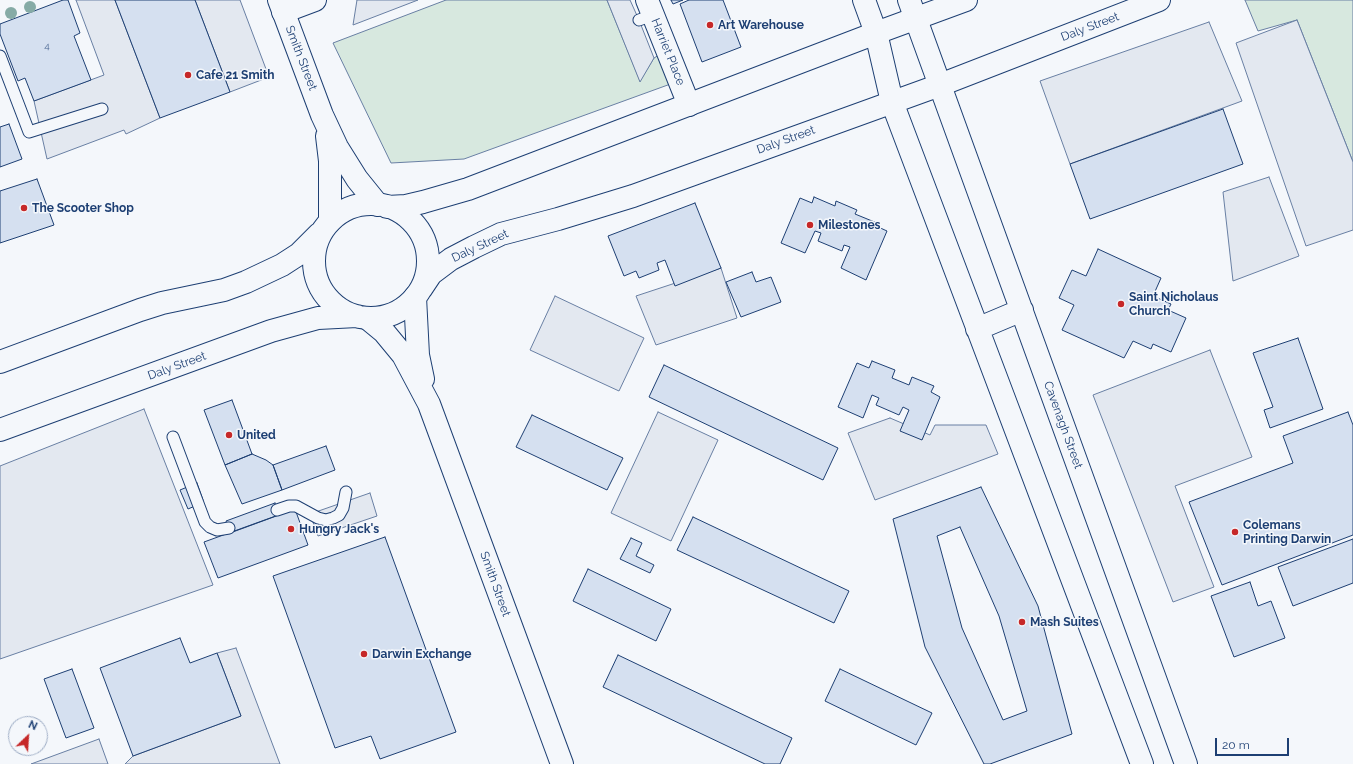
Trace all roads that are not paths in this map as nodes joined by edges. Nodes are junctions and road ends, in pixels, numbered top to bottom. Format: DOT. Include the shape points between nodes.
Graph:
graph roads {
  1 [pos="315,0"];
  2 [pos="864,0"];
  3 [pos="966,0"];
  4 [pos="1159,0"];
  5 [pos="281,6"];
  6 [pos="912,9"];
  7 [pos="646,12"];
  8 [pos="876,33"];
  9 [pos="0,56"];
  10 [pos="940,85"];
  11 [pos="892,102"];
  12 [pos="689,105"];
  13 [pos="102,109"];
  14 [pos="322,115"];
  15 [pos="383,206"];
  16 [pos="326,225"];
  17 [pos="418,293"];
  18 [pos="1022,310"];
  19 [pos="362,317"];
  20 [pos="977,329"];
  21 [pos="0,362"];
  22 [pos="429,404"];
  23 [pos="0,430"];
  24 [pos="173,437"];
  25 [pos="346,492"];
  26 [pos="277,510"];
  27 [pos="229,528"];
  28 [pos="562,764"];
  29 [pos="1142,764"];
  30 [pos="1186,764"];
  1 -- 5 [label="street"];
  2 -- 8 [label="street"];
  3 -- 6 [label="street"];
  4 -- 10 [label="street, Daly Street"];
  5 -- 14 [label="street, Smith Street"];
  6 -- 8 [label="street"];
  6 -- 10 [label="street, Cavenagh Street"];
  7 -- 12 [label="street, Harriet Place"];
  8 -- 11 [label="street"];
  8 -- 12 [label="street"];
  9 -- 13 [label="lane" via="30,132"];
  10 -- 11 [label="street, Daly Street"];
  10 -- 18 [label="street, Cavenagh Street"];
  11 -- 17 [label="street, Daly Street" via="633,196 501,234 451,259 431,274"];
  11 -- 20 [label="street"];
  12 -- 15 [label="street" via="468,190 406,206"];
  14 -- 15 [label="street, Smith Street" via="348,165"];
  14 -- 16 [label="street, Smith Street" via="330,161"];
  15 -- 16 [label="street" via="369,204 353,207"];
  15 -- 17 [label="street" via="401,213 424,241 428,264 426,277"];
  16 -- 19 [label="street" via="317,241 313,262 319,287 335,306"];
  16 -- 21 [label="street" via="299,254 246,282 224,290 140,310"];
  17 -- 19 [label="street" via="409,304 398,311 378,318"];
  17 -- 22 [label="street, Smith Street" via="418,355"];
  18 -- 20 [label="street"];
  18 -- 30 [label="street, Cavenagh Street"];
  19 -- 22 [label="street, Smith Street" via="384,332 403,355"];
  19 -- 23 [label="street, Daly Street" via="318,318 278,329"];
  20 -- 29 [label="street"];
  22 -- 28 [label="street, Smith Street"];
  24 -- 27 [label="lane" via="205,522 218,530"];
  25 -- 26 [label="lane" via="339,515 326,520 296,506"];
}
